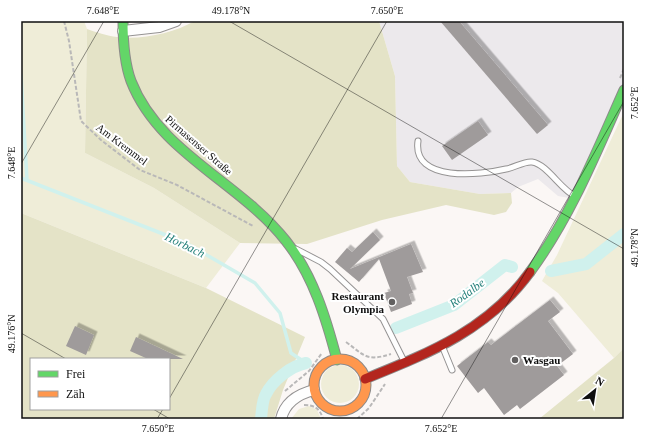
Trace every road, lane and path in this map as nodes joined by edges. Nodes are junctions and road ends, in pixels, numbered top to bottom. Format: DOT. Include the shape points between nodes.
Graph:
graph roads {
  1 [pos="64,21"];
  2 [pos="176,21"];
  3 [pos="123,26"];
  4 [pos="624,69"];
  5 [pos="619,81"];
  6 [pos="624,90"];
  7 [pos="418,142"];
  8 [pos="576,197"];
  9 [pos="254,226"];
  10 [pos="288,245"];
  11 [pos="333,345"];
  12 [pos="443,347"];
  13 [pos="399,351"];
  14 [pos="337,360"];
  15 [pos="404,362"];
  16 [pos="452,370"];
  17 [pos="365,379"];
  18 [pos="314,390"];
  19 [pos="284,393"];
  20 [pos="300,407"];
  21 [pos="337,415"];
  22 [pos="624,417"];
  23 [pos="281,419"];
  24 [pos="323,419"];
  25 [pos="619,419"];
  1 -- 9 [label="path, Am Kremmel" via="81,121 140,170 177,185"];
  2 -- 3 [label="street" via="159,27"];
  3 -- 10 [label="main road, Pirmasenser Straße" via="124,53 131,82 157,125 256,210"];
  4 -- 5 [label="path"];
  6 -- 8 [label="main road"];
  7 -- 8 [label="lane" via="419,156 426,166 434,170 467,173 498,171 532,162 541,166 568,193"];
  8 -- 12 [label="main road" via="552,240 518,288 487,318"];
  10 -- 11 [label="main road, Pirmasenser Straße" via="310,280"];
  10 -- 13 [label="lane, Pirmasenser Straße" via="322,262 362,297 387,324"];
  11 -- 13 [label="path" via="346,342 366,357"];
  11 -- 14 [label="main road, Pirmasenser Straße"];
  11 -- 19 [label="path" via="323,348 321,356 311,369"];
  12 -- 15 [label="main road"];
  12 -- 16 [label="lane"];
  13 -- 15 [label="lane, Pirmasenser Straße"];
  14 -- 17 [label="main road" via="351,362 362,372"];
  14 -- 18 [label="main road" via="328,362 319,370 314,381"];
  15 -- 17 [label="main road"];
  17 -- 21 [label="main road" via="366,386 362,399 351,409"];
  18 -- 21 [label="main road" via="320,402"];
  18 -- 23 [label="street" via="304,392 288,404"];
  20 -- 24 [label="path" via="314,406"];
  22 -- 25 [label="path"];
}
